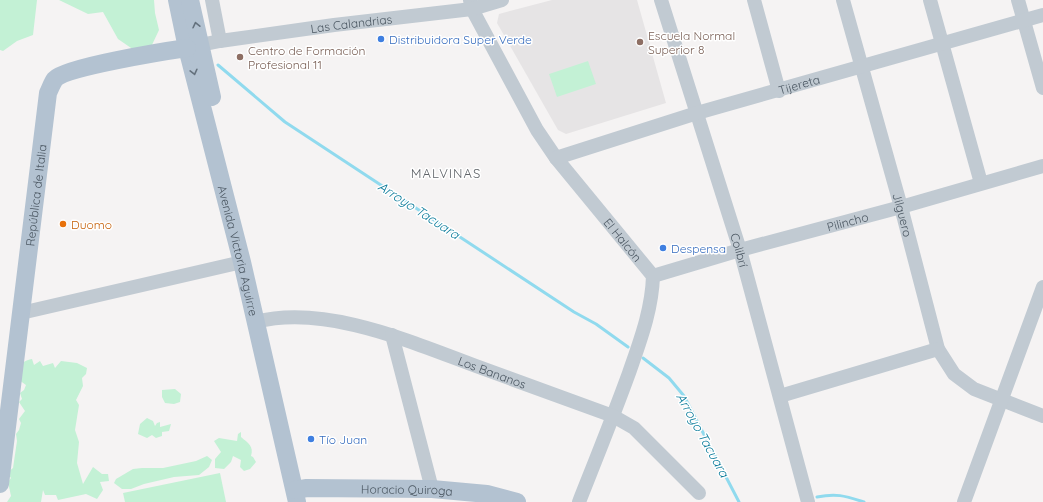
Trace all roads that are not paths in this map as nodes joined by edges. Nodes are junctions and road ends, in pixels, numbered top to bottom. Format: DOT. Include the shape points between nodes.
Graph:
graph roads {
  1 [pos="177,0"];
  2 [pos="190,0"];
  3 [pos="212,0"];
  4 [pos="502,0"];
  5 [pos="661,0"];
  6 [pos="754,0"];
  7 [pos="843,0"];
  8 [pos="930,0"];
  9 [pos="1018,0"];
  10 [pos="471,5"];
  11 [pos="1043,15"];
  12 [pos="1024,21"];
  13 [pos="220,41"];
  14 [pos="943,44"];
  15 [pos="194,46"];
  16 [pos="862,67"];
  17 [pos="1043,88"];
  18 [pos="779,90"];
  19 [pos="697,113"];
  20 [pos="556,158"];
  21 [pos="1043,166"];
  22 [pos="981,183"];
  23 [pos="901,207"];
  24 [pos="740,250"];
  25 [pos="242,262"];
  26 [pos="653,276"];
  27 [pos="1041,296"];
  28 [pos="21,313"];
  29 [pos="260,321"];
  30 [pos="392,334"];
  31 [pos="938,348"];
  32 [pos="780,396"];
  33 [pos="1002,401"];
  34 [pos="614,416"];
  35 [pos="1043,416"];
  36 [pos="0,484"];
  37 [pos="432,489"];
  38 [pos="699,493"];
  39 [pos="302,496"];
  40 [pos="517,502"];
  41 [pos="580,502"];
  42 [pos="808,502"];
  43 [pos="965,502"];
  1 -- 15 [label="main road, Avenida Victoria Aguirre"];
  15 -- 2 [label="main road, Avenida Victoria Aguirre, one-way"];
  3 -- 13 [label="street"];
  4 -- 10 [label="street, Las Calandrias"];
  5 -- 19 [label="street, Colibrí"];
  6 -- 18 [label="street"];
  7 -- 16 [label="street, Jilguero"];
  8 -- 14 [label="street"];
  9 -- 12 [label="street"];
  10 -- 13 [label="street, Las Calandrias"];
  10 -- 20 [label="street, El Halcón" via="537,130"];
  11 -- 12 [label="street, Tijereta"];
  12 -- 14 [label="street, Tijereta"];
  12 -- 17 [label="street"];
  13 -- 15 [label="street, Las Calandrias"];
  14 -- 16 [label="street, Tijereta"];
  14 -- 22 [label="street"];
  15 -- 25 [label="main road, Avenida Victoria Aguirre, one-way"];
  15 -- 28 [label="main road, República de Italia" via="69,71 55,78 48,93"];
  15 -- 29 [label="main road, Avenida Victoria Aguirre"];
  16 -- 18 [label="street, Tijereta"];
  16 -- 23 [label="street, Jilguero"];
  18 -- 19 [label="street, Tijereta"];
  19 -- 20 [label="street, Tijereta"];
  19 -- 24 [label="street, Colibrí"];
  20 -- 26 [label="street, El Halcón"];
  21 -- 22 [label="street, Pilincho"];
  22 -- 23 [label="street, Pilincho"];
  23 -- 24 [label="street, Pilincho"];
  23 -- 31 [label="street, Jilguero"];
  24 -- 26 [label="street, Pilincho"];
  24 -- 32 [label="street, Colibrí"];
  25 -- 28 [label="street"];
  25 -- 29 [label="main road, Avenida Victoria Aguirre"];
  26 -- 34 [label="street" via="652,295 643,333"];
  27 -- 33 [label="street"];
  28 -- 36 [label="main road, República de Italia"];
  29 -- 30 [label="street, Los Bananos" via="277,317 309,317"];
  29 -- 39 [label="main road, Avenida Victoria Aguirre"];
  30 -- 34 [label="street, Los Bananos"];
  30 -- 37 [label="street"];
  31 -- 32 [label="street"];
  31 -- 33 [label="street, Jilguero" via="954,374 974,389"];
  32 -- 42 [label="street, Colibrí"];
  33 -- 35 [label="street, Jilguero"];
  33 -- 43 [label="street"];
  34 -- 38 [label="street, Los Bananos" via="634,428"];
  34 -- 41 [label="street"];
  37 -- 39 [label="main road, Horacio Quiroga"];
  37 -- 40 [label="main road, Horacio Quiroga" via="487,494"];
}
